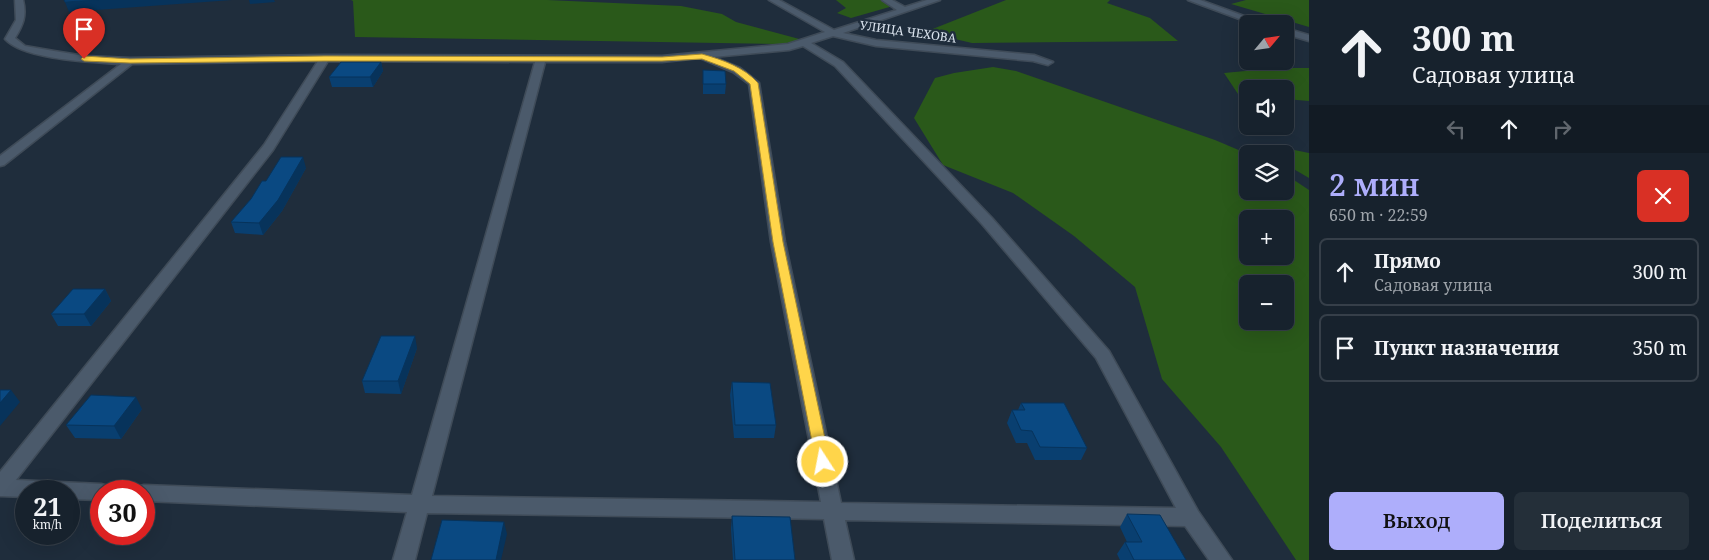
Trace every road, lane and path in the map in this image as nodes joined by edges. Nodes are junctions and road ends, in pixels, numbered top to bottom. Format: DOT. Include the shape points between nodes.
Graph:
graph roads {
  1 [pos="19,0"];
  2 [pos="773,0"];
  3 [pos="886,0"];
  4 [pos="936,0"];
  5 [pos="1192,0"];
  6 [pos="903,10"];
  7 [pos="1239,16"];
  8 [pos="833,33"];
  9 [pos="1294,34"];
  10 [pos="1309,38"];
  11 [pos="805,43"];
  12 [pos="702,56"];
  13 [pos="325,58"];
  14 [pos="541,59"];
  15 [pos="130,61"];
  16 [pos="1048,62"];
  17 [pos="0,162"];
  18 [pos="0,487"];
  19 [pos="90,491"];
  20 [pos="155,493"];
  21 [pos="421,504"];
  22 [pos="833,512"];
  23 [pos="1191,517"];
  24 [pos="404,560"];
  25 [pos="843,560"];
  26 [pos="1221,560"];
  1 -- 15 [label="street" via="23,13 13,27 10,39 22,48 84,59"];
  2 -- 8 [label="street, УЛИЦА ЧЕХОВА"];
  3 -- 6 [label="street"];
  4 -- 6 [label="street"];
  5 -- 7 [label="street"];
  6 -- 8 [label="street"];
  8 -- 11 [label="street"];
  8 -- 16 [label="street, УЛИЦА ЧЕХОВА" via="876,43"];
  9 -- 10 [label="street"];
  11 -- 12 [label="street" via="771,50"];
  11 -- 23 [label="street" via="839,64 987,221 1103,356"];
  12 -- 14 [label="street"];
  12 -- 22 [label="street" via="737,69 754,83 778,242"];
  13 -- 14 [label="street"];
  13 -- 15 [label="street"];
  13 -- 18 [label="street" via="269,147"];
  14 -- 21 [label="street"];
  15 -- 17 [label="street"];
  18 -- 19 [label="street"];
  20 -- 21 [label="street"];
  21 -- 22 [label="street"];
  21 -- 24 [label="street"];
  22 -- 23 [label="street"];
  22 -- 25 [label="street"];
  23 -- 26 [label="street"];
}
